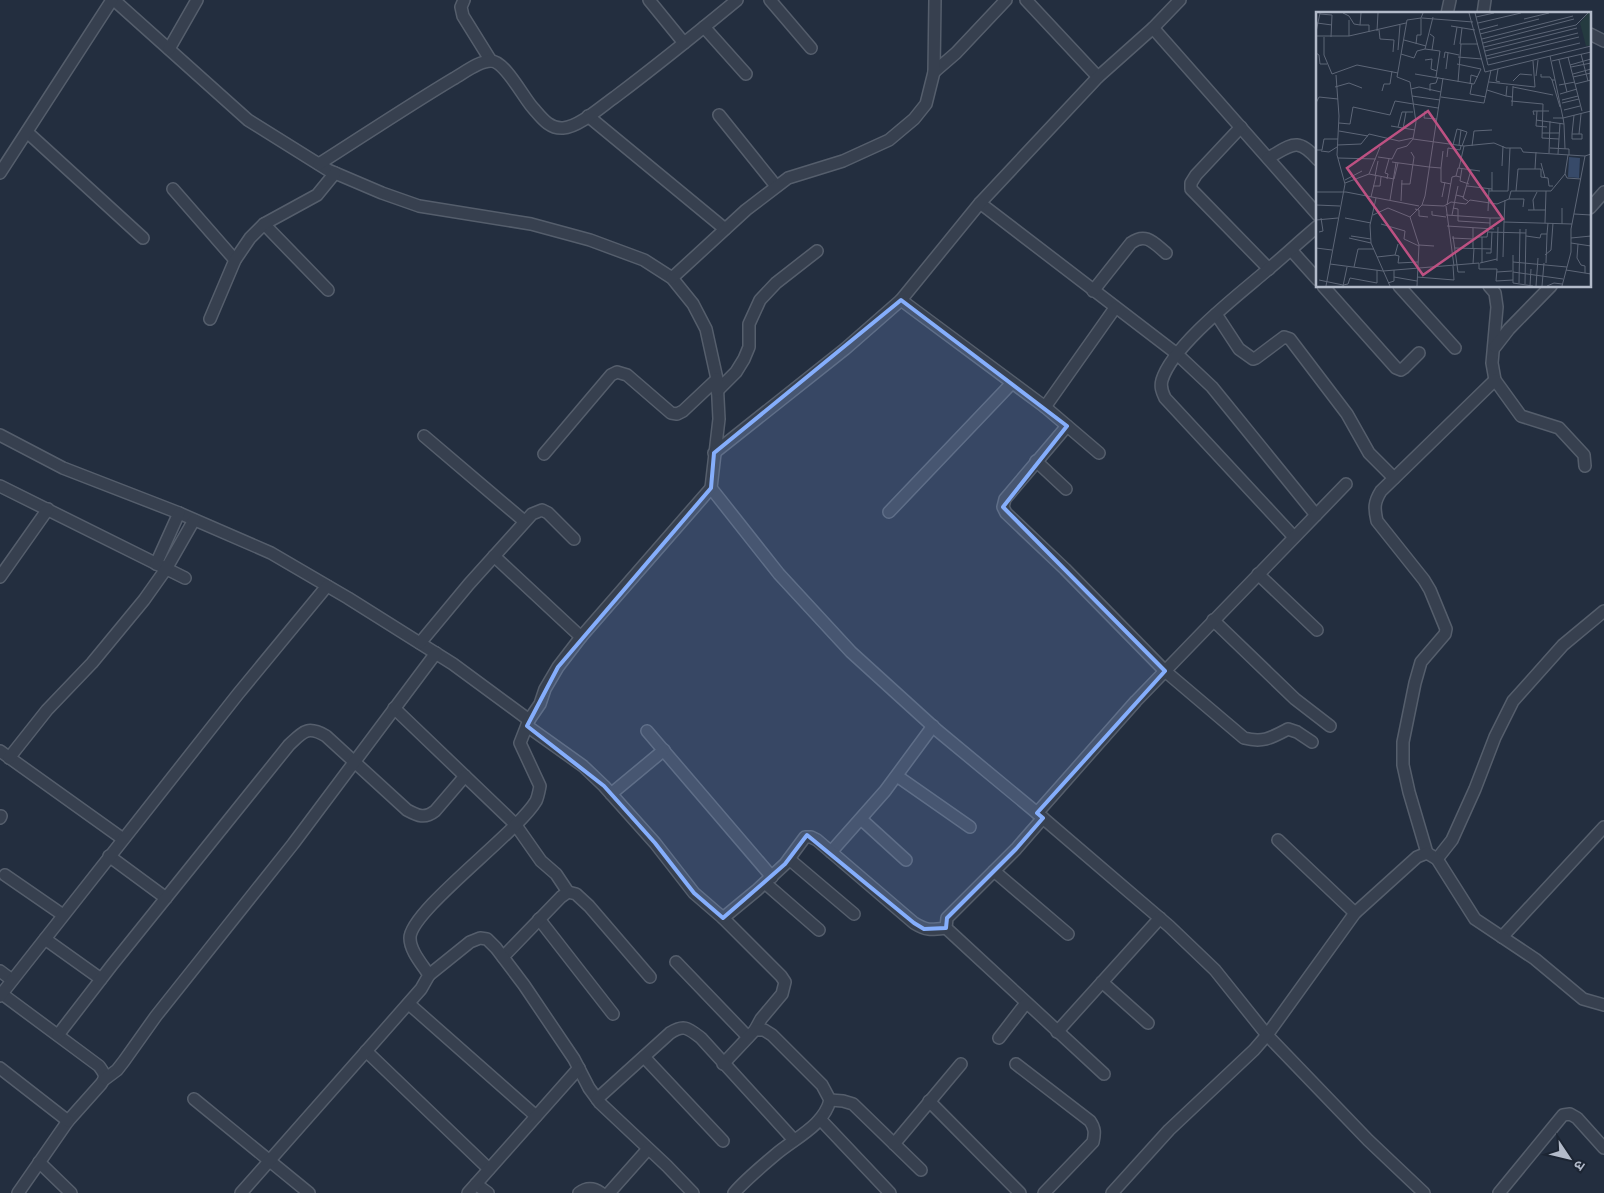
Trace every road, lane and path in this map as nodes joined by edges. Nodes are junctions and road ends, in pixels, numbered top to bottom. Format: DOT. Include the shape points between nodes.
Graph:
graph roads {
  1 [pos="113,0"];
  2 [pos="197,0"];
  3 [pos="464,0"];
  4 [pos="649,0"];
  5 [pos="737,0"];
  6 [pos="770,0"];
  7 [pos="935,0"];
  8 [pos="1006,0"];
  9 [pos="1026,0"];
  10 [pos="1180,0"];
  11 [pos="704,27"];
  12 [pos="1153,28"];
  13 [pos="1592,36"];
  14 [pos="1604,41"];
  15 [pos="684,43"];
  16 [pos="811,48"];
  17 [pos="169,49"];
  18 [pos="491,61"];
  19 [pos="934,72"];
  20 [pos="746,74"];
  21 [pos="1098,77"];
  22 [pos="720,115"];
  23 [pos="588,116"];
  24 [pos="1242,127"];
  25 [pos="27,132"];
  26 [pos="1268,158"];
  27 [pos="1316,158"];
  28 [pos="319,164"];
  29 [pos="0,173"];
  30 [pos="335,173"];
  31 [pos="776,186"];
  32 [pos="173,189"];
  33 [pos="1604,192"];
  34 [pos="980,204"];
  35 [pos="1592,206"];
  36 [pos="1316,213"];
  37 [pos="264,224"];
  38 [pos="1316,228"];
  39 [pos="725,229"];
  40 [pos="143,238"];
  41 [pos="1291,250"];
  42 [pos="817,251"];
  43 [pos="1166,253"];
  44 [pos="235,260"];
  45 [pos="1269,269"];
  46 [pos="672,278"];
  47 [pos="1316,278"];
  48 [pos="1325,288"];
  49 [pos="1400,288"];
  50 [pos="1491,288"];
  51 [pos="1549,288"];
  52 [pos="328,290"];
  53 [pos="1093,291"];
  54 [pos="902,300"];
  55 [pos="1115,308"];
  56 [pos="1216,314"];
  57 [pos="210,319"];
  58 [pos="1495,347"];
  59 [pos="1455,348"];
  60 [pos="1419,353"];
  61 [pos="1177,354"];
  62 [pos="717,379"];
  63 [pos="1495,380"];
  64 [pos="1012,383"];
  65 [pos="717,391"];
  66 [pos="1045,407"];
  67 [pos="1067,426"];
  68 [pos="0,435"];
  69 [pos="424,436"];
  70 [pos="714,453"];
  71 [pos="1099,453"];
  72 [pos="544,454"];
  73 [pos="1036,462"];
  74 [pos="1585,466"];
  75 [pos="1394,478"];
  76 [pos="1346,484"];
  77 [pos="0,486"];
  78 [pos="711,488"];
  79 [pos="1066,489"];
  80 [pos="48,510"];
  81 [pos="889,512"];
  82 [pos="179,513"];
  83 [pos="1316,515"];
  84 [pos="194,520"];
  85 [pos="524,521"];
  86 [pos="1294,537"];
  87 [pos="574,539"];
  88 [pos="494,556"];
  89 [pos="161,566"];
  90 [pos="1258,574"];
  91 [pos="0,577"];
  92 [pos="185,578"];
  93 [pos="327,586"];
  94 [pos="1604,611"];
  95 [pos="1214,620"];
  96 [pos="1317,630"];
  97 [pos="581,636"];
  98 [pos="420,643"];
  99 [pos="436,653"];
  100 [pos="1165,670"];
  101 [pos="394,708"];
  102 [pos="528,723"];
  103 [pos="933,726"];
  104 [pos="1330,726"];
  105 [pos="647,731"];
  106 [pos="1312,742"];
  107 [pos="664,750"];
  108 [pos="4,754"];
  109 [pos="354,762"];
  110 [pos="465,776"];
  111 [pos="896,776"];
  112 [pos="611,794"];
  113 [pos="1040,815"];
  114 [pos="860,819"];
  115 [pos="515,824"];
  116 [pos="970,827"];
  117 [pos="1604,828"];
  118 [pos="123,839"];
  119 [pos="1278,840"];
  120 [pos="831,852"];
  121 [pos="109,856"];
  122 [pos="1432,856"];
  123 [pos="789,859"];
  124 [pos="906,860"];
  125 [pos="994,871"];
  126 [pos="5,875"];
  127 [pos="768,880"];
  128 [pos="568,892"];
  129 [pos="166,898"];
  130 [pos="1355,912"];
  131 [pos="854,914"];
  132 [pos="63,915"];
  133 [pos="723,918"];
  134 [pos="1160,918"];
  135 [pos="539,919"];
  136 [pos="946,928"];
  137 [pos="820,930"];
  138 [pos="1068,934"];
  139 [pos="1502,937"];
  140 [pos="44,939"];
  141 [pos="503,957"];
  142 [pos="676,962"];
  143 [pos="0,971"];
  144 [pos="429,975"];
  145 [pos="650,977"];
  146 [pos="101,979"];
  147 [pos="12,980"];
  148 [pos="1102,982"];
  149 [pos="1,995"];
  150 [pos="1026,1003"];
  151 [pos="409,1004"];
  152 [pos="1604,1005"];
  153 [pos="613,1014"];
  154 [pos="1148,1023"];
  155 [pos="1058,1032"];
  156 [pos="751,1034"];
  157 [pos="58,1035"];
  158 [pos="1267,1035"];
  159 [pos="999,1038"];
  160 [pos="366,1051"];
  161 [pos="644,1057"];
  162 [pos="723,1064"];
  163 [pos="961,1064"];
  164 [pos="1016,1064"];
  165 [pos="0,1068"];
  166 [pos="579,1068"];
  167 [pos="1104,1074"];
  168 [pos="105,1079"];
  169 [pos="194,1099"];
  170 [pos="597,1099"];
  171 [pos="830,1100"];
  172 [pos="929,1101"];
  173 [pos="536,1116"];
  174 [pos="820,1119"];
  175 [pos="68,1121"];
  176 [pos="794,1140"];
  177 [pos="723,1141"];
  178 [pos="894,1144"];
  179 [pos="1604,1148"];
  180 [pos="648,1149"];
  181 [pos="269,1160"];
  182 [pos="39,1162"];
  183 [pos="489,1169"];
  184 [pos="921,1170"];
  185 [pos="476,1184"];
  186 [pos="18,1193"];
  187 [pos="71,1193"];
  188 [pos="240,1193"];
  189 [pos="309,1193"];
  190 [pos="468,1193"];
  191 [pos="488,1193"];
  192 [pos="580,1193"];
  193 [pos="601,1193"];
  194 [pos="608,1193"];
  195 [pos="693,1193"];
  196 [pos="734,1193"];
  197 [pos="890,1193"];
  198 [pos="1020,1193"];
  199 [pos="1044,1193"];
  200 [pos="1112,1193"];
  201 [pos="1424,1193"];
  202 [pos="1499,1193"];
  1 -- 17 [label="street"];
  1 -- 25 [label="street"];
  2 -- 17 [label="street"];
  3 -- 18 [label="street" via="461,7 463,16"];
  4 -- 15 [label="street"];
  5 -- 11 [label="street"];
  6 -- 16 [label="street"];
  7 -- 19 [label="street"];
  8 -- 19 [label="street"];
  9 -- 21 [label="street"];
  10 -- 12 [label="street"];
  11 -- 15 [label="street"];
  11 -- 20 [label="street"];
  12 -- 21 [label="street"];
  12 -- 24 [label="street"];
  13 -- 14 [label="street"];
  15 -- 23 [label="street"];
  17 -- 28 [label="street" via="248,120"];
  18 -- 23 [label="street" via="503,67 545,122 562,128"];
  18 -- 28 [label="street" via="478,64 434,90"];
  19 -- 31 [label="street" via="926,104 889,140 843,161 788,178"];
  21 -- 34 [label="street"];
  22 -- 31 [label="street"];
  23 -- 39 [label="street"];
  24 -- 26 [label="street"];
  24 -- 45 [label="street" via="1196,175 1191,188"];
  25 -- 29 [label="street"];
  25 -- 40 [label="street"];
  26 -- 27 [label="street" via="1298,144"];
  26 -- 36 [label="street"];
  28 -- 30 [label="street"];
  30 -- 37 [label="street" via="317,195"];
  30 -- 46 [label="street" via="419,206 531,224 590,240 644,260"];
  31 -- 39 [label="street"];
  32 -- 44 [label="street"];
  33 -- 35 [label="street"];
  34 -- 53 [label="street"];
  34 -- 54 [label="street"];
  37 -- 44 [label="street"];
  37 -- 52 [label="street"];
  38 -- 41 [label="street"];
  39 -- 46 [label="street"];
  41 -- 45 [label="street"];
  41 -- 47 [label="street"];
  42 -- 65 [label="street" via="760,300 749,324 749,347 744,359"];
  43 -- 53 [label="street" via="1144,237 1138,238"];
  44 -- 57 [label="street"];
  45 -- 56 [label="street"];
  46 -- 62 [label="street" via="693,304 706,329"];
  48 -- 60 [label="street" via="1396,368 1404,368"];
  49 -- 59 [label="street"];
  50 -- 58 [label="street" via="1497,307"];
  51 -- 58 [label="street"];
  53 -- 55 [label="street"];
  54 -- 64 [label="street"];
  54 -- 70 [label="street"];
  55 -- 61 [label="street"];
  55 -- 66 [label="street"];
  56 -- 61 [label="street"];
  56 -- 75 [label="street" via="1240,349 1253,359 1284,337 1290,339 1348,414 1368,452"];
  58 -- 63 [label="street" via="1492,363"];
  61 -- 83 [label="street" via="1212,387"];
  61 -- 86 [label="street" via="1162,380 1165,398"];
  62 -- 65 [label="street"];
  62 -- 72 [label="street" via="677,414 671,413 627,375 617,372"];
  63 -- 74 [label="street" via="1521,416 1559,428 1584,455"];
  63 -- 75 [label="street"];
  64 -- 66 [label="street"];
  64 -- 81 [label="street"];
  65 -- 70 [label="street"];
  66 -- 67 [label="street"];
  67 -- 71 [label="street"];
  67 -- 73 [label="street"];
  68 -- 82 [label="street" via="63,468"];
  69 -- 85 [label="street"];
  70 -- 78 [label="street"];
  73 -- 79 [label="street"];
  73 -- 100 [label="street" via="1002,507"];
  75 -- 122 [label="street" via="1376,499 1377,520 1424,580 1446,629 1421,662 1403,742 1403,765 1409,792"];
  76 -- 83 [label="street"];
  77 -- 80 [label="street"];
  78 -- 97 [label="street"];
  78 -- 103 [label="street" via="779,574 851,652"];
  80 -- 89 [label="street"];
  80 -- 91 [label="street"];
  82 -- 84 [label="street"];
  82 -- 89 [label="street"];
  83 -- 86 [label="street"];
  84 -- 89 [label="street"];
  84 -- 93 [label="street" via="271,553"];
  85 -- 87 [label="street" via="542,510"];
  85 -- 88 [label="street"];
  86 -- 90 [label="street"];
  88 -- 97 [label="street"];
  88 -- 98 [label="street"];
  89 -- 92 [label="street"];
  89 -- 108 [label="street" via="144,600 92,663"];
  90 -- 95 [label="street"];
  90 -- 96 [label="street"];
  93 -- 98 [label="street"];
  93 -- 118 [label="street"];
  94 -- 122 [label="street" via="1563,645 1513,702 1452,840"];
  95 -- 100 [label="street"];
  95 -- 104 [label="street" via="1295,699"];
  97 -- 102 [label="street" via="558,667"];
  98 -- 99 [label="street"];
  99 -- 101 [label="street"];
  99 -- 102 [label="street"];
  100 -- 106 [label="street" via="1244,738 1265,740 1288,729"];
  100 -- 113 [label="street"];
  101 -- 109 [label="street"];
  101 -- 110 [label="street"];
  102 -- 112 [label="street" via="583,766"];
  102 -- 115 [label="street" via="520,743 540,786 536,800"];
  103 -- 111 [label="street"];
  103 -- 113 [label="street"];
  105 -- 107 [label="street"];
  107 -- 112 [label="street"];
  107 -- 127 [label="street"];
  108 -- 118 [label="street"];
  109 -- 110 [label="street" via="417,816 430,815"];
  109 -- 129 [label="street" via="316,730 302,734"];
  109 -- 168 [label="street" via="117,1070"];
  110 -- 115 [label="street"];
  111 -- 114 [label="street"];
  111 -- 116 [label="street"];
  112 -- 133 [label="street" via="655,842 694,893"];
  113 -- 125 [label="street"];
  113 -- 134 [label="street"];
  114 -- 120 [label="street"];
  114 -- 124 [label="street"];
  115 -- 128 [label="street"];
  115 -- 144 [label="street" via="425,912 411,931 411,946"];
  117 -- 139 [label="street"];
  118 -- 121 [label="street"];
  119 -- 130 [label="street"];
  120 -- 123 [label="street" via="807,836"];
  120 -- 136 [label="street" via="914,923 930,930"];
  121 -- 129 [label="street"];
  121 -- 132 [label="street"];
  122 -- 130 [label="street" via="1417,857"];
  122 -- 139 [label="street" via="1475,919"];
  123 -- 127 [label="street"];
  123 -- 131 [label="street"];
  125 -- 136 [label="street" via="948,918"];
  125 -- 138 [label="street"];
  126 -- 132 [label="street"];
  127 -- 133 [label="street"];
  127 -- 137 [label="street"];
  128 -- 135 [label="street"];
  128 -- 145 [label="street" via="576,894 589,906"];
  129 -- 146 [label="street"];
  130 -- 158 [label="street"];
  132 -- 140 [label="street"];
  133 -- 156 [label="street" via="785,982 782,994"];
  134 -- 148 [label="street"];
  134 -- 158 [label="street" via="1215,970"];
  135 -- 141 [label="street"];
  135 -- 153 [label="street"];
  136 -- 150 [label="street"];
  139 -- 152 [label="street" via="1535,959 1583,999"];
  140 -- 146 [label="street"];
  140 -- 147 [label="street"];
  141 -- 144 [label="street" via="487,939 480,938 470,942"];
  141 -- 166 [label="street"];
  142 -- 156 [label="street"];
  143 -- 147 [label="street"];
  144 -- 151 [label="street"];
  146 -- 157 [label="street"];
  147 -- 149 [label="street"];
  148 -- 154 [label="street"];
  148 -- 155 [label="street"];
  149 -- 157 [label="street"];
  150 -- 155 [label="street"];
  150 -- 159 [label="street"];
  151 -- 160 [label="street"];
  151 -- 173 [label="street"];
  155 -- 167 [label="street"];
  156 -- 162 [label="street"];
  156 -- 171 [label="street" via="764,1030 772,1036 822,1085"];
  157 -- 168 [label="street" via="98,1066"];
  158 -- 200 [label="street" via="1169,1130"];
  158 -- 201 [label="street"];
  160 -- 181 [label="street"];
  160 -- 183 [label="street"];
  161 -- 162 [label="street" via="670,1033 684,1027 701,1038"];
  161 -- 170 [label="street"];
  161 -- 177 [label="street"];
  162 -- 176 [label="street"];
  163 -- 172 [label="street"];
  164 -- 199 [label="street" via="1094,1126 1093,1142"];
  165 -- 175 [label="street"];
  166 -- 170 [label="street"];
  166 -- 173 [label="street"];
  168 -- 175 [label="street"];
  169 -- 181 [label="street"];
  170 -- 180 [label="street"];
  171 -- 174 [label="street"];
  171 -- 178 [label="street" via="853,1104"];
  172 -- 178 [label="street"];
  172 -- 198 [label="street"];
  173 -- 183 [label="street"];
  174 -- 176 [label="street"];
  174 -- 197 [label="street"];
  175 -- 182 [label="street"];
  176 -- 196 [label="street"];
  178 -- 184 [label="street"];
  179 -- 202 [label="street" via="1577,1118 1564,1115"];
  180 -- 194 [label="street"];
  180 -- 195 [label="street"];
  181 -- 188 [label="street"];
  181 -- 189 [label="street"];
  182 -- 186 [label="street"];
  182 -- 187 [label="street"];
  183 -- 185 [label="street"];
  185 -- 190 [label="street"];
  185 -- 191 [label="street"];
  192 -- 193 [label="street" via="590,1188"];
}
